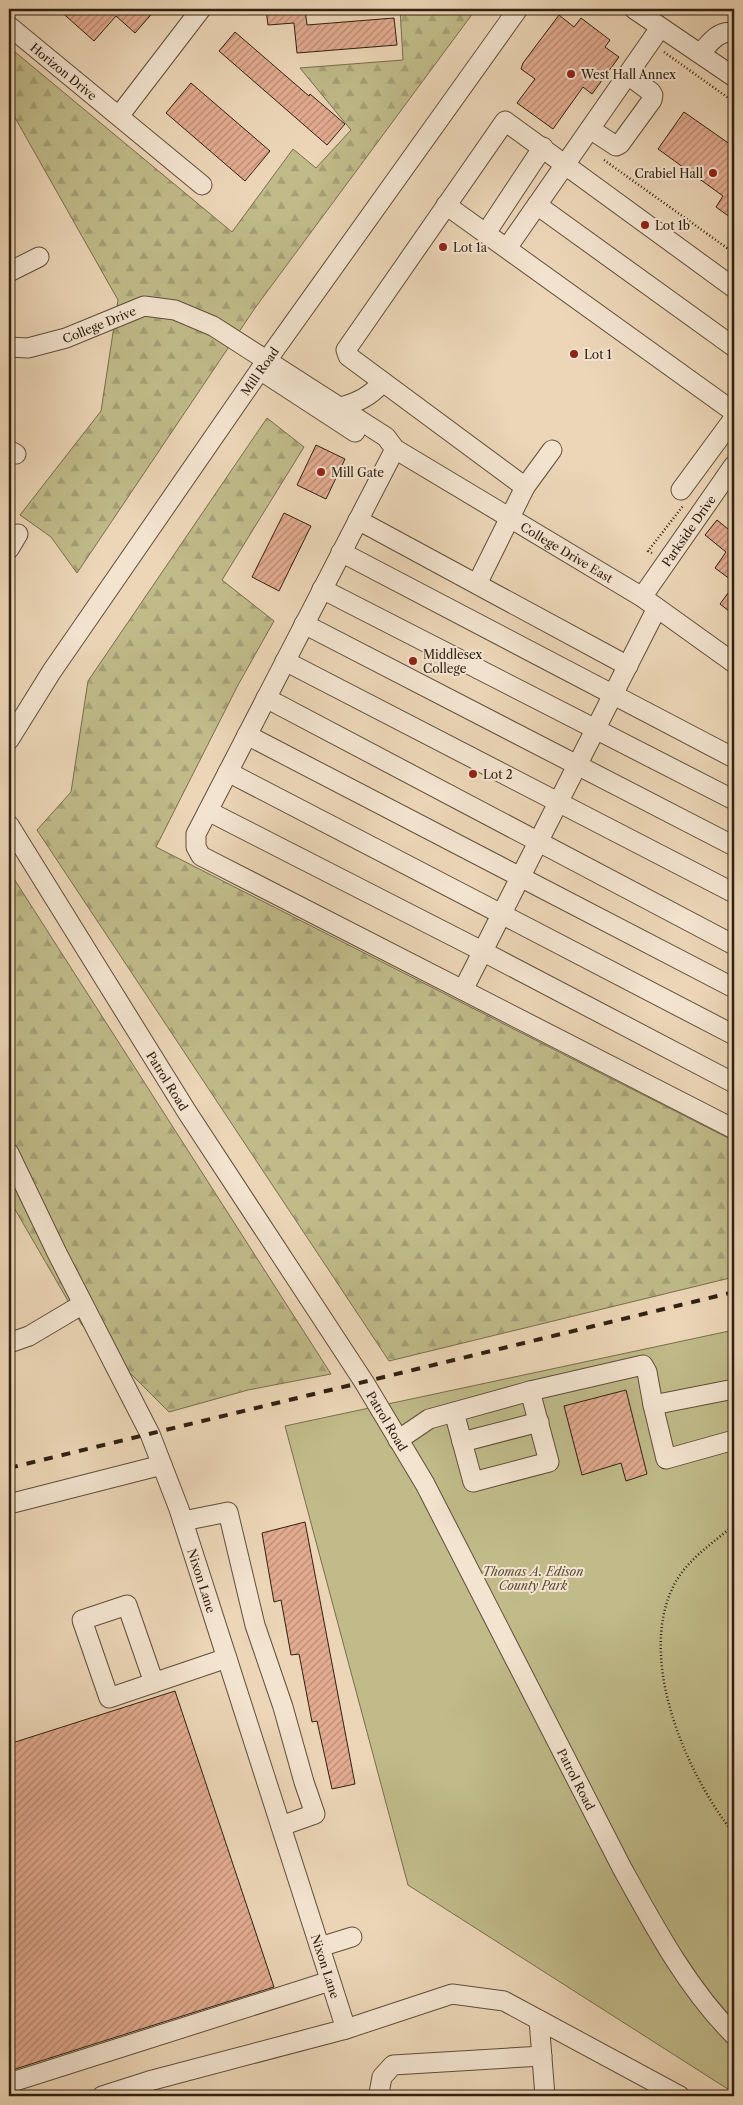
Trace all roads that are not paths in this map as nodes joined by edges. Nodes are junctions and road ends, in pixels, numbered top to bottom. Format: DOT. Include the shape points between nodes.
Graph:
graph roads {
  1 [pos="201,9"];
  2 [pos="518,9"];
  3 [pos="634,9"];
  4 [pos="9,26"];
  5 [pos="660,28"];
  6 [pos="734,33"];
  7 [pos="701,53"];
  8 [pos="628,75"];
  9 [pos="734,77"];
  10 [pos="119,116"];
  11 [pos="590,129"];
  12 [pos="543,148"];
  13 [pos="566,165"];
  14 [pos="202,185"];
  15 [pos="446,205"];
  16 [pos="537,205"];
  17 [pos="486,233"];
  18 [pos="507,248"];
  19 [pos="39,257"];
  20 [pos="9,272"];
  21 [pos="734,288"];
  22 [pos="9,346"];
  23 [pos="734,347"];
  24 [pos="263,365"];
  25 [pos="383,382"];
  26 [pos="341,407"];
  27 [pos="734,412"];
  28 [pos="734,418"];
  29 [pos="364,430"];
  30 [pos="395,449"];
  31 [pos="552,450"];
  32 [pos="734,465"];
  33 [pos="525,487"];
  34 [pos="681,490"];
  35 [pos="510,518"];
  36 [pos="358,520"];
  37 [pos="341,552"];
  38 [pos="477,584"];
  39 [pos="322,588"];
  40 [pos="642,597"];
  41 [pos="657,608"];
  42 [pos="304,624"];
  43 [pos="285,661"];
  44 [pos="734,663"];
  45 [pos="628,666"];
  46 [pos="613,694"];
  47 [pos="266,698"];
  48 [pos="596,728"];
  49 [pos="247,735"];
  50 [pos="9,740"];
  51 [pos="734,758"];
  52 [pos="577,765"];
  53 [pos="228,772"];
  54 [pos="734,800"];
  55 [pos="558,802"];
  56 [pos="208,811"];
  57 [pos="9,825"];
  58 [pos="537,841"];
  59 [pos="734,846"];
  60 [pos="519,877"];
  61 [pos="734,893"];
  62 [pos="501,913"];
  63 [pos="734,945"];
  64 [pos="482,951"];
  65 [pos="734,988"];
  66 [pos="463,990"];
  67 [pos="734,1035"];
  68 [pos="734,1083"];
  69 [pos="734,1129"];
  70 [pos="10,1158"];
  71 [pos="83,1304"];
  72 [pos="9,1343"];
  73 [pos="734,1389"];
  74 [pos="530,1391"];
  75 [pos="653,1405"];
  76 [pos="454,1412"];
  77 [pos="539,1422"];
  78 [pos="398,1440"];
  79 [pos="734,1440"];
  80 [pos="462,1442"];
  81 [pos="162,1465"];
  82 [pos="9,1504"];
  83 [pos="183,1521"];
  84 [pos="227,1658"];
  85 [pos="154,1683"];
  86 [pos="281,1826"];
  87 [pos="352,1936"];
  88 [pos="320,1947"];
  89 [pos="330,1981"];
  90 [pos="539,2020"];
  91 [pos="346,2028"];
  92 [pos="734,2035"];
  93 [pos="542,2056"];
  94 [pos="9,2084"];
  95 [pos="102,2096"];
  96 [pos="381,2096"];
  97 [pos="545,2096"];
  98 [pos="680,2096"];
  1 -- 10 [label="street"];
  2 -- 24 [label="street, Mill Road"];
  3 -- 5 [label="street"];
  4 -- 10 [label="street, Horizon Drive"];
  5 -- 7 [label="street"];
  5 -- 8 [label="street"];
  6 -- 7 [label="street" via="719,35"];
  7 -- 9 [label="street"];
  8 -- 11 [label="street"];
  8 -- 11 [label="street" via="651,92 652,100 616,146"];
  10 -- 14 [label="street, Horizon Drive"];
  11 -- 13 [label="street"];
  12 -- 13 [label="street"];
  12 -- 15 [label="street" via="506,121"];
  12 -- 17 [label="street"];
  13 -- 16 [label="street"];
  13 -- 21 [label="street"];
  15 -- 17 [label="street"];
  15 -- 25 [label="street" via="346,350 348,356"];
  16 -- 18 [label="street"];
  16 -- 23 [label="street"];
  17 -- 18 [label="street"];
  18 -- 27 [label="street"];
  19 -- 20 [label="street"];
  22 -- 24 [label="street, College Drive" via="38,346 144,306 158,307 175,310 213,326"];
  24 -- 26 [label="street, College Drive East"];
  24 -- 29 [label="street, College Drive East"];
  24 -- 50 [label="street, Mill Road" via="52,672"];
  25 -- 26 [label="street" via="358,403"];
  25 -- 33 [label="street"];
  26 -- 29 [label="street, College Drive East"];
  28 -- 34 [label="street"];
  29 -- 30 [label="street, College Drive East" via="386,437"];
  30 -- 35 [label="street, College Drive East"];
  30 -- 36 [label="street"];
  31 -- 33 [label="street"];
  32 -- 40 [label="street, Parkside Drive"];
  33 -- 35 [label="street"];
  35 -- 38 [label="street"];
  35 -- 40 [label="street, College Drive East"];
  36 -- 37 [label="street"];
  36 -- 38 [label="street"];
  37 -- 39 [label="street"];
  37 -- 46 [label="street"];
  38 -- 45 [label="street"];
  39 -- 42 [label="street"];
  39 -- 48 [label="street"];
  40 -- 41 [label="street, College Drive East"];
  41 -- 44 [label="street, College Drive East"];
  41 -- 45 [label="street"];
  42 -- 43 [label="street"];
  42 -- 52 [label="street"];
  43 -- 47 [label="street"];
  43 -- 55 [label="street"];
  45 -- 46 [label="street"];
  46 -- 48 [label="street"];
  46 -- 51 [label="street"];
  47 -- 49 [label="street"];
  47 -- 58 [label="street"];
  48 -- 52 [label="street"];
  48 -- 54 [label="street"];
  49 -- 53 [label="street"];
  49 -- 60 [label="street"];
  52 -- 55 [label="street"];
  52 -- 59 [label="street"];
  53 -- 56 [label="street"];
  53 -- 62 [label="street"];
  55 -- 58 [label="street"];
  55 -- 61 [label="street"];
  56 -- 64 [label="street"];
  56 -- 66 [label="street" via="196,834 196,848 201,856"];
  57 -- 78 [label="street, Patrol Road" via="187,1112 364,1382"];
  58 -- 60 [label="street"];
  58 -- 63 [label="street"];
  60 -- 62 [label="street"];
  60 -- 65 [label="street"];
  62 -- 64 [label="street"];
  62 -- 67 [label="street"];
  64 -- 66 [label="street"];
  64 -- 68 [label="street"];
  66 -- 69 [label="street"];
  70 -- 71 [label="street, Nixon Lane"];
  71 -- 72 [label="street" via="29,1336"];
  71 -- 81 [label="street, Nixon Lane" via="150,1434"];
  73 -- 75 [label="street"];
  74 -- 75 [label="street" via="643,1365"];
  74 -- 76 [label="street"];
  74 -- 77 [label="street"];
  75 -- 79 [label="street" via="666,1459"];
  76 -- 78 [label="street" via="429,1419"];
  76 -- 80 [label="street"];
  77 -- 80 [label="street"];
  77 -- 80 [label="street" via="549,1462 473,1482"];
  78 -- 92 [label="street, Patrol Road" via="429,1492 654,1926 688,1978"];
  81 -- 82 [label="street"];
  81 -- 83 [label="street, Nixon Lane"];
  83 -- 84 [label="street, Nixon Lane"];
  83 -- 86 [label="street" via="228,1512 255,1625 315,1814"];
  84 -- 85 [label="street"];
  84 -- 86 [label="street, Nixon Lane"];
  85 -- 85 [label="street" via="109,1698 82,1620 127,1605"];
  86 -- 88 [label="street, Nixon Lane"];
  87 -- 88 [label="street"];
  88 -- 89 [label="street, Nixon Lane"];
  89 -- 91 [label="street, Nixon Lane"];
  89 -- 94 [label="street"];
  90 -- 91 [label="street" via="504,2001 452,1994"];
  90 -- 93 [label="street"];
  90 -- 98 [label="street"];
  91 -- 95 [label="street"];
  93 -- 96 [label="street" via="393,2065 382,2077"];
  93 -- 97 [label="street"];
}
